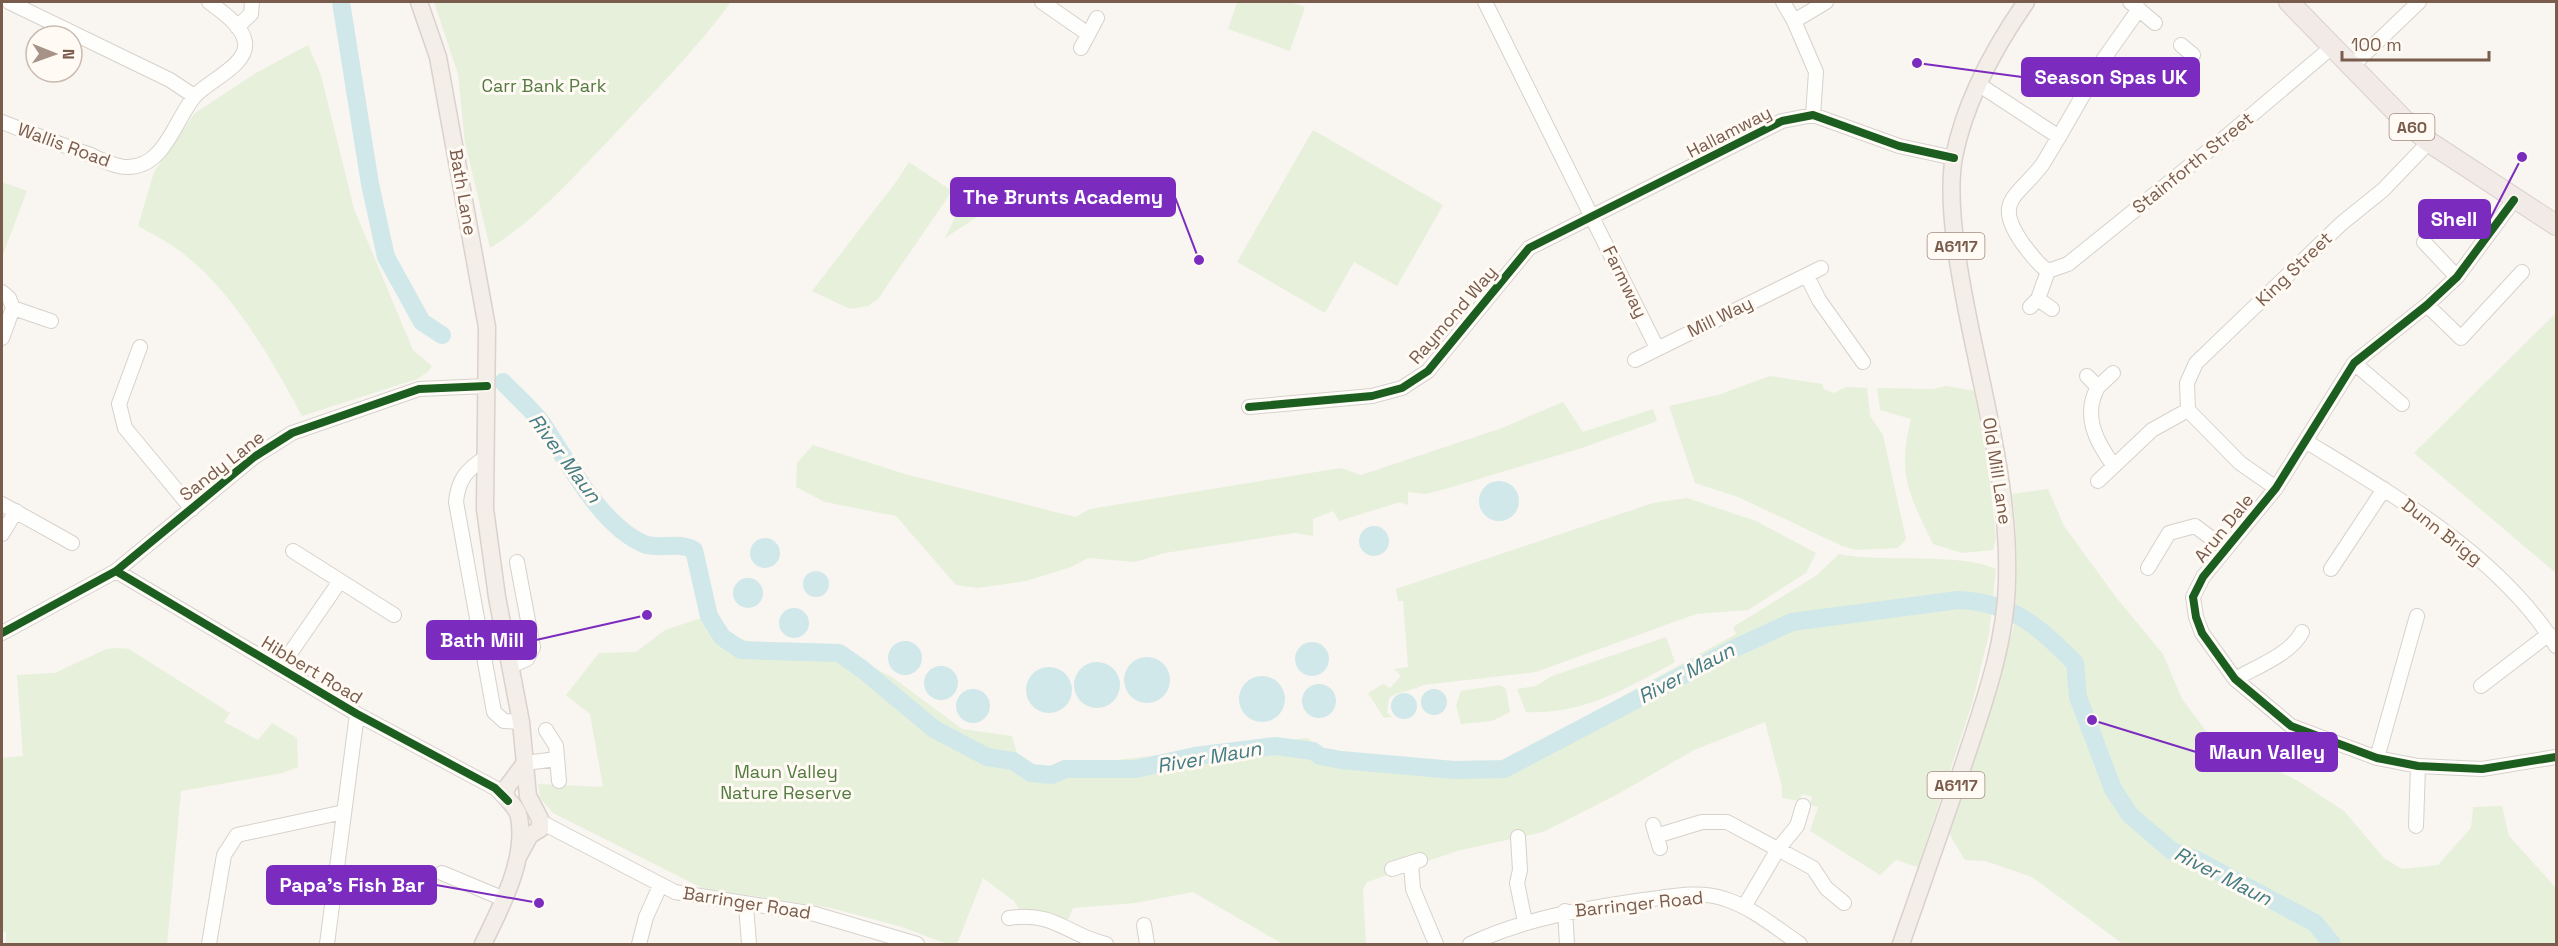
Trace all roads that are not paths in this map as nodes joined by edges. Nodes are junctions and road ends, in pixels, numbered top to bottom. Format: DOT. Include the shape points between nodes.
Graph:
graph roads {
  1 [pos="9,2"];
  2 [pos="209,2"];
  3 [pos="252,2"];
  4 [pos="419,2"];
  5 [pos="1042,2"];
  6 [pos="1485,2"];
  7 [pos="1783,2"];
  8 [pos="1826,2"];
  9 [pos="2026,2"];
  10 [pos="2289,2"];
  11 [pos="2420,2"];
  12 [pos="2134,5"];
  13 [pos="1097,18"];
  14 [pos="1794,21"];
  15 [pos="2155,23"];
  16 [pos="237,27"];
  17 [pos="1088,34"];
  18 [pos="2181,45"];
  19 [pos="2332,47"];
  20 [pos="1081,48"];
  21 [pos="2193,55"];
  22 [pos="2351,66"];
  23 [pos="1978,84"];
  24 [pos="194,96"];
  25 [pos="1813,115"];
  26 [pos="2,123"];
  27 [pos="2059,137"];
  28 [pos="2429,142"];
  29 [pos="1954,158"];
  30 [pos="2514,200"];
  31 [pos="1593,216"];
  32 [pos="2556,225"];
  33 [pos="2424,242"];
  34 [pos="1821,268"];
  35 [pos="2048,271"];
  36 [pos="2522,272"];
  37 [pos="1807,276"];
  38 [pos="2457,277"];
  39 [pos="2,292"];
  40 [pos="2427,305"];
  41 [pos="13,308"];
  42 [pos="2052,309"];
  43 [pos="51,321"];
  44 [pos="2,338"];
  45 [pos="140,347"];
  46 [pos="1657,348"];
  47 [pos="1635,360"];
  48 [pos="1863,362"];
  49 [pos="2354,363"];
  50 [pos="2113,373"];
  51 [pos="2087,376"];
  52 [pos="487,386"];
  53 [pos="2098,387"];
  54 [pos="2402,404"];
  55 [pos="1249,407"];
  56 [pos="2188,410"];
  57 [pos="2307,442"];
  58 [pos="485,458"];
  59 [pos="2114,466"];
  60 [pos="2098,481"];
  61 [pos="2276,488"];
  62 [pos="2385,489"];
  63 [pos="2,504"];
  64 [pos="192,509"];
  65 [pos="16,511"];
  66 [pos="2,534"];
  67 [pos="72,543"];
  68 [pos="2226,549"];
  69 [pos="293,551"];
  70 [pos="517,562"];
  71 [pos="2148,568"];
  72 [pos="2331,569"];
  73 [pos="116,571"];
  74 [pos="340,581"];
  75 [pos="394,615"];
  76 [pos="2417,616"];
  77 [pos="2302,632"];
  78 [pos="2,633"];
  79 [pos="2553,640"];
  80 [pos="511,666"];
  81 [pos="280,668"];
  82 [pos="2235,679"];
  83 [pos="2481,686"];
  84 [pos="357,714"];
  85 [pos="521,722"];
  86 [pos="546,730"];
  87 [pos="2556,757"];
  88 [pos="2377,758"];
  89 [pos="557,759"];
  90 [pos="525,763"];
  91 [pos="2418,766"];
  92 [pos="559,781"];
  93 [pos="1803,806"];
  94 [pos="524,809"];
  95 [pos="344,812"];
  96 [pos="2416,826"];
  97 [pos="1656,836"];
  98 [pos="1518,837"];
  99 [pos="1778,849"];
  100 [pos="1392,869"];
  101 [pos="442,873"];
  102 [pos="660,886"];
  103 [pos="504,899"];
  104 [pos="1844,903"];
  105 [pos="746,905"];
  106 [pos="1744,907"];
  107 [pos="1565,911"];
  108 [pos="1017,921"];
  109 [pos="1525,922"];
  110 [pos="1144,925"];
  111 [pos="1486,941"];
  112 [pos="209,945"];
  113 [pos="327,945"];
  114 [pos="483,945"];
  115 [pos="639,945"];
  116 [pos="748,945"];
  117 [pos="917,945"];
  118 [pos="1106,945"];
  119 [pos="1147,945"];
  120 [pos="1436,945"];
  121 [pos="1470,945"];
  122 [pos="1567,945"];
  123 [pos="1800,945"];
  124 [pos="1902,945"];
  1 -- 24 [label="street" via="170,80"];
  2 -- 16 [label="street"];
  3 -- 16 [label="street" via="251,14"];
  4 -- 52 [label="main road, Bath Lane" via="438,57 464,192 487,327"];
  5 -- 17 [label="street"];
  6 -- 31 [label="street"];
  7 -- 14 [label="street"];
  8 -- 14 [label="street"];
  9 -- 23 [label="main road, Old Mill Lane / A6117" via="2001,38"];
  10 -- 19 [label="highway, A60"];
  11 -- 22 [label="street"];
  12 -- 15 [label="street"];
  12 -- 27 [label="street"];
  13 -- 17 [label="street"];
  14 -- 25 [label="street" via="1816,72"];
  16 -- 24 [label="street" via="245,43 243,55"];
  17 -- 20 [label="street"];
  18 -- 21 [label="street"];
  19 -- 22 [label="highway, A60"];
  19 -- 35 [label="street, Stainforth Street" via="2068,264"];
  22 -- 28 [label="highway, A60"];
  23 -- 27 [label="street"];
  23 -- 29 [label="main road, Old Mill Lane / A6117"];
  24 -- 26 [label="street, Wallis Road" via="160,151 146,163 127,167"];
  25 -- 29 [label="street" via="1899,146"];
  25 -- 31 [label="street, Hallamway" via="1782,121"];
  27 -- 35 [label="street" via="2042,165 2012,200 2009,214 2012,227 2038,265"];
  28 -- 30 [label="highway, A60"];
  28 -- 56 [label="street, King Street" via="2383,190 2342,223 2196,363 2187,383"];
  29 -- 124 [label="main road, Old Mill Lane / A6117" via="1956,251 1999,467 2005,520 2006,595 1982,707"];
  30 -- 32 [label="highway, A60"];
  30 -- 38 [label="street, Arun Dale"];
  31 -- 46 [label="street, Farmway"];
  31 -- 55 [label="street, Raymond Way" via="1529,248 1428,371 1402,388 1372,396"];
  33 -- 38 [label="street"];
  34 -- 37 [label="street, Mill Way"];
  35 -- 42 [label="street" via="2034,303"];
  36 -- 40 [label="street" via="2461,338"];
  37 -- 46 [label="street, Mill Way"];
  37 -- 48 [label="street" via="1819,300"];
  38 -- 40 [label="street, Arun Dale"];
  39 -- 41 [label="street"];
  40 -- 49 [label="street, Arun Dale"];
  41 -- 43 [label="street"];
  41 -- 44 [label="street"];
  45 -- 64 [label="street" via="119,404 121,416 125,428"];
  46 -- 47 [label="street, Mill Way"];
  49 -- 54 [label="street"];
  49 -- 57 [label="street, Arun Dale"];
  50 -- 53 [label="street"];
  51 -- 53 [label="street"];
  52 -- 58 [label="main road, Bath Lane"];
  52 -- 64 [label="street, Sandy Lane" via="419,389 292,434 254,457"];
  53 -- 59 [label="street" via="2091,399 2090,412 2099,447"];
  56 -- 59 [label="street" via="2152,430"];
  56 -- 61 [label="street" via="2240,463"];
  57 -- 61 [label="street, Arun Dale"];
  57 -- 62 [label="street, Dunn Brigg"];
  58 -- 80 [label="main road, Bath Lane" via="485,508"];
  58 -- 85 [label="street" via="469,469 458,485 456,502 494,712 504,721"];
  59 -- 60 [label="street"];
  61 -- 68 [label="street, Arun Dale"];
  62 -- 72 [label="street"];
  62 -- 79 [label="street, Dunn Brigg" via="2492,572"];
  63 -- 65 [label="street"];
  64 -- 73 [label="street, Sandy Lane"];
  65 -- 66 [label="street"];
  65 -- 67 [label="street"];
  68 -- 71 [label="street" via="2194,526 2169,532"];
  68 -- 82 [label="street, Arun Dale" via="2203,577 2193,597 2202,633"];
  69 -- 74 [label="street"];
  70 -- 80 [label="street" via="533,646 527,659"];
  73 -- 78 [label="street, Sandy Lane"];
  73 -- 81 [label="street, Hibbert Road"];
  74 -- 75 [label="street"];
  74 -- 81 [label="street"];
  76 -- 88 [label="street"];
  77 -- 82 [label="street" via="2287,648"];
  79 -- 83 [label="street"];
  80 -- 85 [label="main road, Bath Lane"];
  81 -- 84 [label="street, Hibbert Road"];
  82 -- 88 [label="street, Arun Dale" via="2291,726"];
  84 -- 94 [label="street, Hibbert Road"];
  84 -- 95 [label="street"];
  85 -- 90 [label="main road, Bath Lane"];
  86 -- 89 [label="street" via="556,746"];
  87 -- 91 [label="street, Arun Dale" via="2482,769"];
  88 -- 91 [label="street, Arun Dale"];
  89 -- 90 [label="street"];
  89 -- 92 [label="street"];
  90 -- 94 [label="main road, Bath Lane"];
  91 -- 96 [label="street"];
  93 -- 99 [label="street" via="1797,826"];
  94 -- 102 [label="street, Barringer Road"];
  94 -- 103 [label="main road" via="518,857"];
  95 -- 112 [label="street" via="237,835 224,855"];
  95 -- 113 [label="street"];
  97 -- 99 [label="street" via="1713,820 1727,822"];
  98 -- 109 [label="street" via="1517,883"];
  99 -- 104 [label="street" via="1813,868 1826,888"];
  99 -- 106 [label="street"];
  100 -- 120 [label="street" via="1415,862 1413,889"];
  101 -- 103 [label="street"];
  102 -- 105 [label="street, Barringer Road"];
  102 -- 115 [label="street"];
  103 -- 114 [label="main road"];
  105 -- 116 [label="street"];
  105 -- 117 [label="street, Barringer Road" via="815,914"];
  106 -- 107 [label="street, Barringer Road" via="1725,898 1700,894"];
  106 -- 123 [label="street, Barringer Road"];
  107 -- 109 [label="street, Barringer Road"];
  107 -- 122 [label="street"];
  108 -- 118 [label="street" via="1036,916"];
  109 -- 111 [label="street, Barringer Road"];
  110 -- 119 [label="street"];
  111 -- 121 [label="street, Barringer Road"];
}
